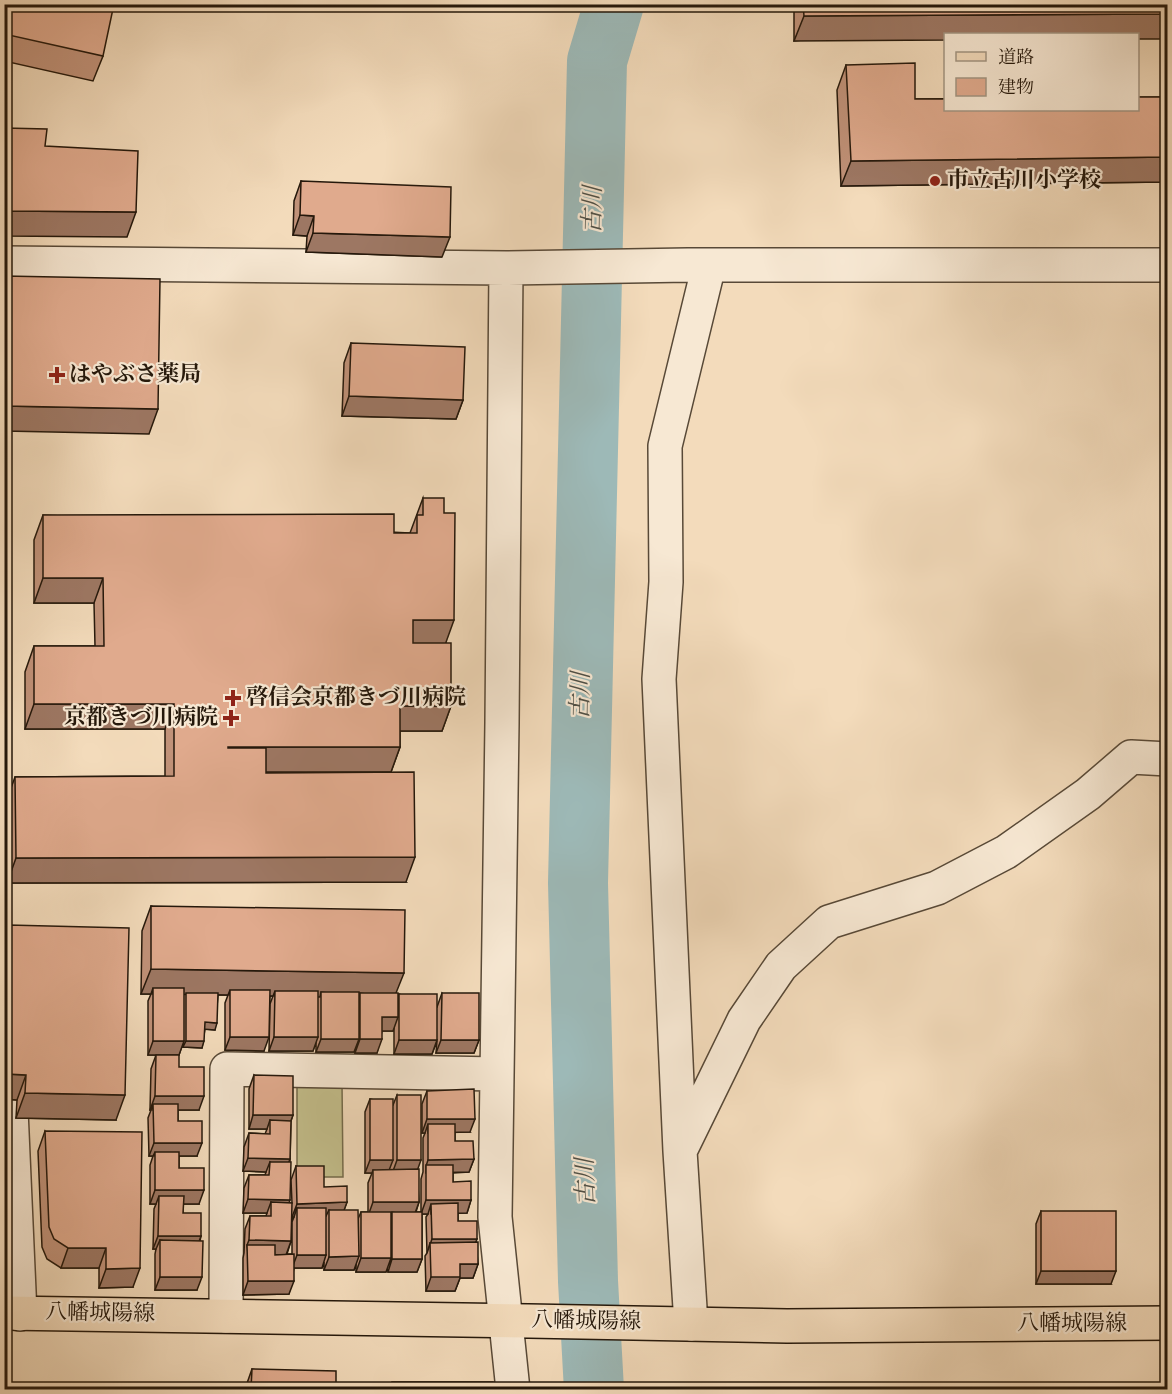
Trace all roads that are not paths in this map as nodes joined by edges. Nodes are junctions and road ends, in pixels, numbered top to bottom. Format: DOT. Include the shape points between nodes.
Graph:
graph roads {
  1 [pos="4,263"];
  2 [pos="699,265"];
  3 [pos="506,268"];
  4 [pos="1166,273"];
  5 [pos="1167,759"];
  6 [pos="497,1074"];
  7 [pos="4,1110"];
  8 [pos="680,1150"];
  9 [pos="12,1313"];
  10 [pos="226,1316"];
  11 [pos="517,1321"];
  12 [pos="1167,1323"];
  13 [pos="679,1324"];
  14 [pos="513,1389"];
  1 -- 3 [label="street"];
  2 -- 3 [label="street"];
  2 -- 4 [label="street"];
  2 -- 8 [label="street" via="665,446 666,582 659,679"];
  3 -- 6 [label="street"];
  5 -- 8 [label="street" via="1131,757 1088,794 1006,852 937,888 830,922 782,966 744,1020"];
  6 -- 10 [label="street" via="227,1069"];
  6 -- 11 [label="street" via="495,1217"];
  7 -- 9 [label="street" via="11,1110"];
  8 -- 13 [label="street"];
  9 -- 10 [label="main road, 八幡城陽線"];
  10 -- 11 [label="main road, 八幡城陽線"];
  11 -- 13 [label="main road, 八幡城陽線"];
  11 -- 14 [label="street"];
  12 -- 13 [label="main road, 八幡城陽線"];
}
